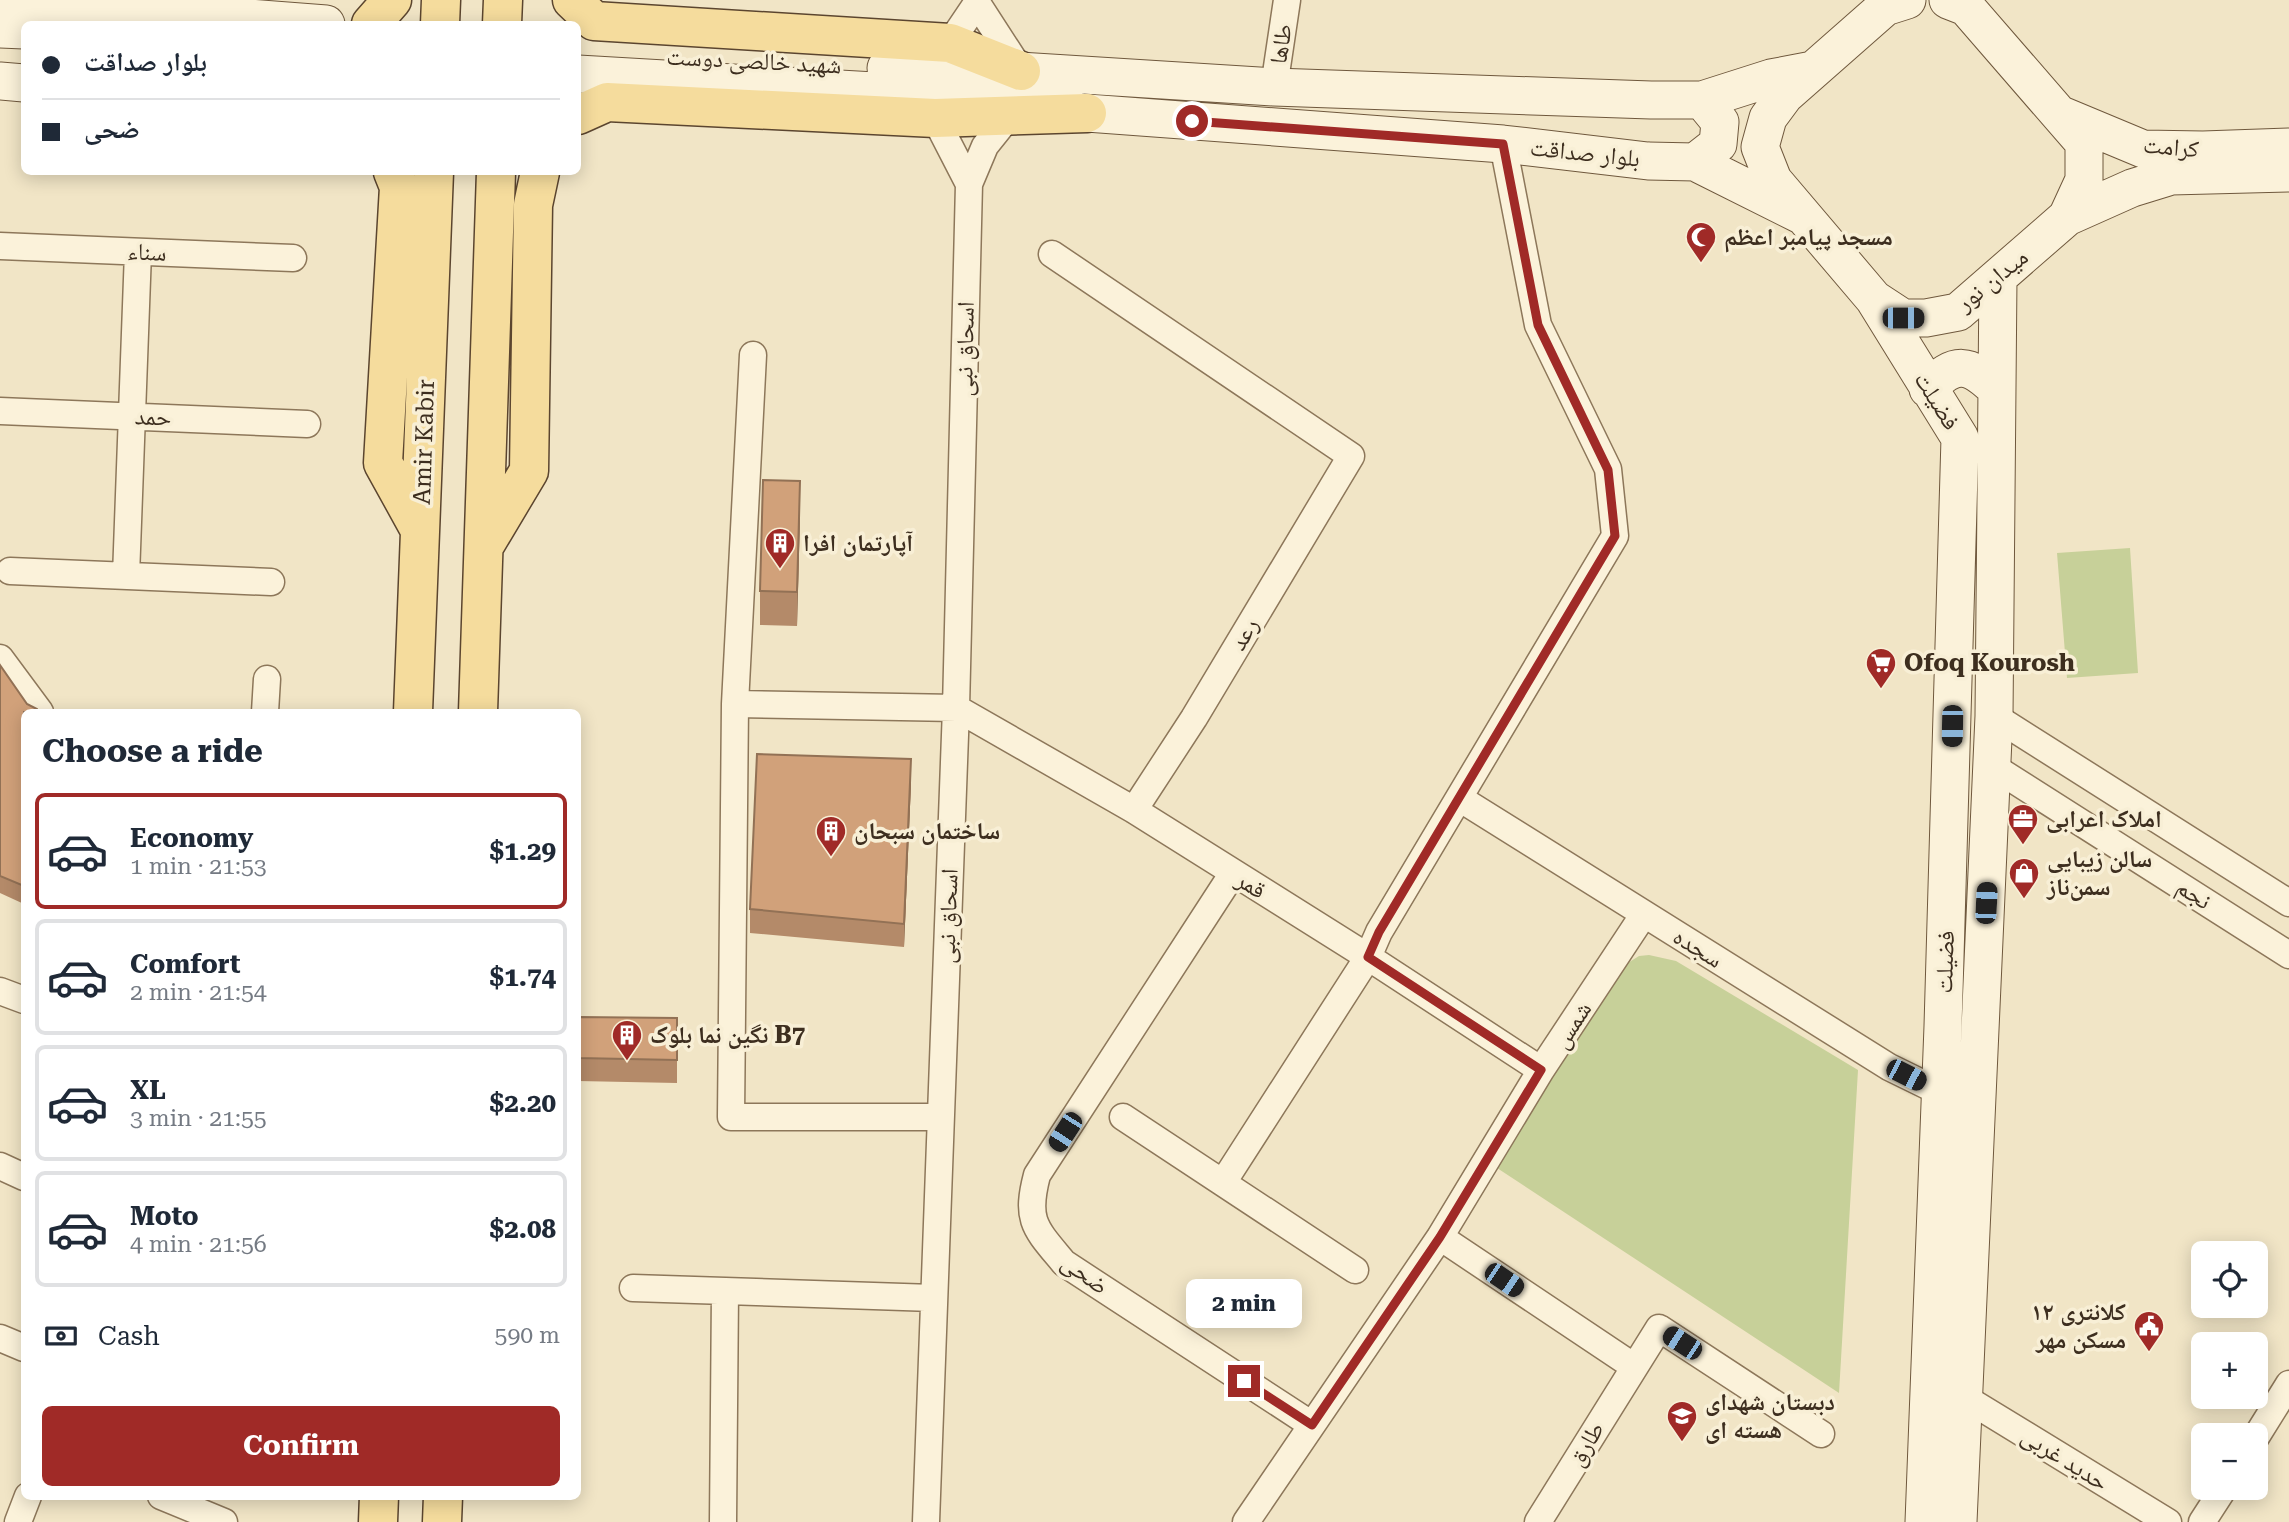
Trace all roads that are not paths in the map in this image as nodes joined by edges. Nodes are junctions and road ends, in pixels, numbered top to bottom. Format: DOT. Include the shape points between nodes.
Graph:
graph roads {
  1 [pos="393,0"];
  2 [pos="441,0"];
  3 [pos="503,0"];
  4 [pos="1287,0"];
  5 [pos="1861,0"];
  6 [pos="1907,0"];
  7 [pos="1948,0"];
  8 [pos="977,1"];
  9 [pos="0,2"];
  10 [pos="568,9"];
  11 [pos="1984,16"];
  12 [pos="287,21"];
  13 [pos="374,21"];
  14 [pos="440,21"];
  15 [pos="502,21"];
  16 [pos="0,29"];
  17 [pos="21,30"];
  18 [pos="1843,43"];
  19 [pos="581,52"];
  20 [pos="0,59"];
  21 [pos="21,60"];
  22 [pos="1813,70"];
  23 [pos="581,74"];
  24 [pos="0,81"];
  25 [pos="935,82"];
  26 [pos="21,83"];
  27 [pos="1274,87"];
  28 [pos="999,88"];
  29 [pos="1702,100"];
  30 [pos="1087,113"];
  31 [pos="581,114"];
  32 [pos="2059,114"];
  33 [pos="1503,144"];
  34 [pos="2289,146"];
  35 [pos="1695,162"];
  36 [pos="2289,173"];
  37 [pos="394,175"];
  38 [pos="434,175"];
  39 [pos="496,175"];
  40 [pos="539,175"];
  41 [pos="969,184"];
  42 [pos="1804,216"];
  43 [pos="2067,217"];
  44 [pos="0,246"];
  45 [pos="138,252"];
  46 [pos="1052,254"];
  47 [pos="293,258"];
  48 [pos="1998,278"];
  49 [pos="1874,299"];
  50 [pos="753,355"];
  51 [pos="1928,389"];
  52 [pos="1996,389"];
  53 [pos="0,411"];
  54 [pos="132,416"];
  55 [pos="307,424"];
  56 [pos="421,532"];
  57 [pos="485,545"];
  58 [pos="10,571"];
  59 [pos="126,576"];
  60 [pos="271,582"];
  61 [pos="0,658"];
  62 [pos="267,678"];
  63 [pos="735,704"];
  64 [pos="1954,705"];
  65 [pos="956,708"];
  66 [pos="38,709"];
  67 [pos="265,709"];
  68 [pos="413,709"];
  69 [pos="478,709"];
  70 [pos="1994,716"];
  71 [pos="1952,754"];
  72 [pos="1992,766"];
  73 [pos="1459,798"];
  74 [pos="1134,810"];
  75 [pos="1233,873"];
  76 [pos="2258,883"];
  77 [pos="2289,903"];
  78 [pos="1644,914"];
  79 [pos="2234,920"];
  80 [pos="2289,955"];
  81 [pos="1368,957"];
  82 [pos="0,990"];
  83 [pos="21,999"];
  84 [pos="1541,1070"];
  85 [pos="1940,1093"];
  86 [pos="939,1117"];
  87 [pos="1123,1117"];
  88 [pos="0,1166"];
  89 [pos="21,1176"];
  90 [pos="1224,1181"];
  91 [pos="1440,1237"];
  92 [pos="1355,1270"];
  93 [pos="633,1288"];
  94 [pos="725,1291"];
  95 [pos="933,1298"];
  96 [pos="0,1338"];
  97 [pos="21,1347"];
  98 [pos="1633,1366"];
  99 [pos="2289,1384"];
  100 [pos="1962,1396"];
  101 [pos="2265,1423"];
  102 [pos="1312,1425"];
  103 [pos="1821,1434"];
  104 [pos="26,1500"];
  105 [pos="170,1500"];
  106 [pos="379,1500"];
  107 [pos="443,1500"];
  108 [pos="2216,1500"];
  109 [pos="18,1522"];
  110 [pos="224,1522"];
  111 [pos="378,1522"];
  112 [pos="442,1522"];
  113 [pos="723,1522"];
  114 [pos="926,1522"];
  115 [pos="1246,1522"];
  116 [pos="1538,1522"];
  117 [pos="1924,1522"];
  118 [pos="1958,1522"];
  119 [pos="2168,1522"];
  120 [pos="2202,1522"];
  1 -- 13 [label="main road"];
  2 -- 14 [label="main road"];
  3 -- 15 [label="main road"];
  4 -- 27 [label="street, طاها"];
  5 -- 18 [label="street"];
  6 -- 18 [label="street, میدان نور" via="1885,7"];
  7 -- 11 [label="street, میدان نور"];
  8 -- 25 [label="street"];
  8 -- 28 [label="street"];
  9 -- 12 [label="street"];
  10 -- 25 [label="main road" via="594,21"];
  11 -- 32 [label="street, میدان نور"];
  16 -- 17 [label="street"];
  18 -- 22 [label="street, میدان نور"];
  19 -- 25 [label="street, شهید خالصی دوست"];
  20 -- 21 [label="street"];
  22 -- 29 [label="street, بلوار صداقت"];
  22 -- 42 [label="street, میدان نور" via="1768,118 1760,147 1773,180"];
  23 -- 25 [label="street, شهید خالصی دوست"];
  24 -- 26 [label="street"];
  25 -- 28 [label="main road"];
  25 -- 28 [label="main road"];
  25 -- 31 [label="main road" via="607,102"];
  25 -- 41 [label="street"];
  27 -- 28 [label="street, بلوار صداقت"];
  27 -- 29 [label="street, بلوار صداقت"];
  28 -- 30 [label="main road"];
  28 -- 41 [label="street" via="985,146"];
  29 -- 35 [label="street" via="1720,122 1718,144"];
  30 -- 33 [label="street, بلوار صداقت"];
  32 -- 34 [label="street, کرامت" via="2143,149"];
  32 -- 43 [label="street, میدان نور" via="2084,143 2084,180"];
  33 -- 35 [label="street, بلوار صداقت"];
  33 -- 73 [label="street" via="1538,325 1608,470 1615,536"];
  35 -- 42 [label="street, بلوار صداقت"];
  36 -- 43 [label="street, کرامت" via="2171,176"];
  37 -- 56 [label="main road" via="399,187 383,463"];
  38 -- 56 [label="main road, Amir Kabir"];
  39 -- 57 [label="main road"];
  40 -- 57 [label="main road" via="533,205 529,471"];
  41 -- 65 [label="street, اسحاق نبی"];
  42 -- 49 [label="street, میدان نور"];
  43 -- 48 [label="street, میدان نور"];
  44 -- 45 [label="street, سناء"];
  45 -- 47 [label="street, سناء"];
  45 -- 54 [label="street"];
  46 -- 74 [label="street, رعد" via="1352,456"];
  48 -- 49 [label="street, میدان نور" via="1958,312 1926,318 1903,318"];
  48 -- 52 [label="street, فضیلت"];
  49 -- 51 [label="street, فضیلت"];
  50 -- 63 [label="street"];
  51 -- 52 [label="street" via="1956,368 1976,370"];
  51 -- 64 [label="street, فضیلت" via="1960,438"];
  52 -- 70 [label="street, فضیلت"];
  53 -- 54 [label="street, حمد"];
  54 -- 55 [label="street, حمد"];
  54 -- 59 [label="street"];
  56 -- 68 [label="main road, Amir Kabir"];
  57 -- 69 [label="main road"];
  58 -- 59 [label="street"];
  59 -- 60 [label="street"];
  61 -- 66 [label="street"];
  62 -- 67 [label="street"];
  63 -- 65 [label="street"];
  63 -- 86 [label="street" via="731,1117"];
  64 -- 70 [label="street"];
  64 -- 71 [label="street, فضیلت"];
  65 -- 74 [label="street, قمر"];
  65 -- 86 [label="street, اسحاق نبی"];
  70 -- 72 [label="street, فضیلت"];
  70 -- 76 [label="street, نجم"];
  71 -- 72 [label="street"];
  71 -- 85 [label="street, فضیلت"];
  72 -- 79 [label="street, نجم"];
  72 -- 100 [label="street, فضیلت"];
  73 -- 78 [label="street, سجده"];
  73 -- 81 [label="street"];
  74 -- 75 [label="street, قمر"];
  75 -- 81 [label="street, قمر"];
  75 -- 102 [label="street, ضحی" via="1037,1175 1030,1205 1040,1234 1064,1263"];
  76 -- 77 [label="street, نجم"];
  76 -- 79 [label="street"];
  78 -- 84 [label="street, شمس"];
  78 -- 85 [label="street, سجده" via="1889,1067"];
  79 -- 80 [label="street, نجم"];
  81 -- 84 [label="street, قمر"];
  81 -- 90 [label="street"];
  82 -- 83 [label="street"];
  84 -- 91 [label="street, شمس"];
  85 -- 117 [label="street, فضیلت"];
  86 -- 95 [label="street, اسحاق نبی"];
  87 -- 90 [label="street"];
  88 -- 89 [label="street"];
  90 -- 92 [label="street"];
  91 -- 98 [label="street"];
  91 -- 102 [label="street, شمس"];
  93 -- 94 [label="street"];
  94 -- 95 [label="street"];
  94 -- 113 [label="street"];
  95 -- 114 [label="street, اسحاق نبی"];
  96 -- 97 [label="street"];
  98 -- 103 [label="street, طارق" via="1659,1328"];
  98 -- 116 [label="street, طارق"];
  99 -- 101 [label="street"];
  100 -- 118 [label="street, فضیلت"];
  100 -- 119 [label="street, حدید غربی"];
  102 -- 115 [label="street, شمس"];
  104 -- 109 [label="street"];
  105 -- 110 [label="street"];
  106 -- 111 [label="main road"];
  107 -- 112 [label="main road"];
  108 -- 120 [label="street"];
}
